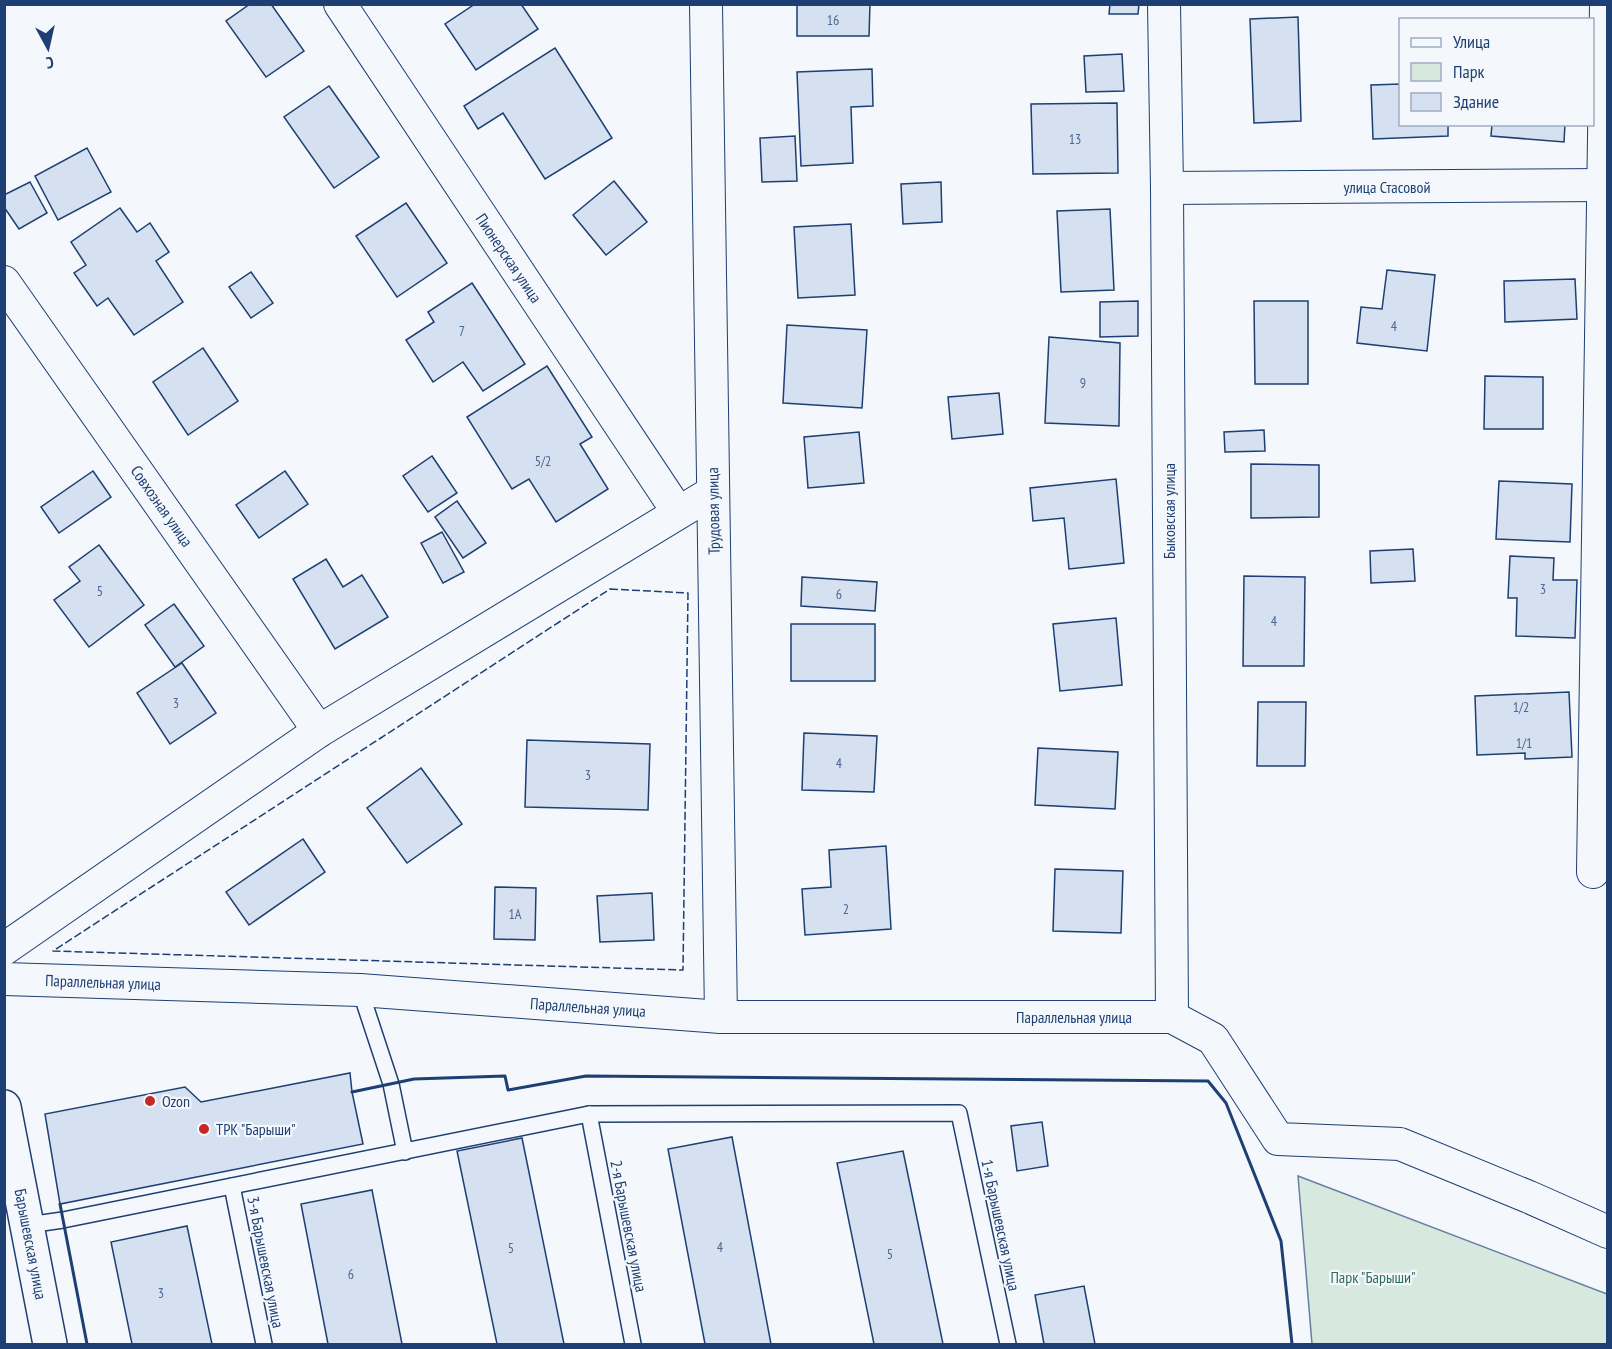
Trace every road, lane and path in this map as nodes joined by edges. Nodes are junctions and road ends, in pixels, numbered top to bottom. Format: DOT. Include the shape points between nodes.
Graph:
graph roads {
  1 [pos="340,4"];
  2 [pos="706,4"];
  3 [pos="1164,4"];
  4 [pos="1606,4"];
  5 [pos="1605,185"];
  6 [pos="1167,188"];
  7 [pos="4,282"];
  8 [pos="713,492"];
  9 [pos="678,512"];
  10 [pos="319,731"];
  11 [pos="1593,872"];
  12 [pos="4,949"];
  13 [pos="4,979"];
  14 [pos="360,990"];
  15 [pos="721,1017"];
  16 [pos="1172,1017"];
  17 [pos="4,1107"];
  18 [pos="589,1114"];
  19 [pos="405,1152"];
  20 [pos="232,1186"];
  21 [pos="28,1225"];
  22 [pos="1608,1232"];
  23 [pos="50,1344"];
  24 [pos="264,1344"];
  25 [pos="633,1344"];
  26 [pos="1008,1344"];
  1 -- 9 [label="street, Пионерская улица"];
  2 -- 8 [label="street, Трудовая улица"];
  3 -- 6 [label="street, Быковская улица"];
  4 -- 5 [label="street"];
  5 -- 6 [label="street, улица Стасовой"];
  5 -- 11 [label="street"];
  6 -- 16 [label="street, Быковская улица"];
  7 -- 10 [label="street, Совхозная улица"];
  8 -- 9 [label="street"];
  8 -- 15 [label="street, Трудовая улица"];
  9 -- 10 [label="street"];
  10 -- 12 [label="street"];
  13 -- 14 [label="street, Параллельная улица"];
  14 -- 15 [label="street, Параллельная улица"];
  14 -- 19 [label="lane" via="391,1084"];
  15 -- 16 [label="street, Параллельная улица"];
  16 -- 22 [label="street" via="1213,1039 1278,1139 1400,1144"];
  17 -- 21 [label="street, Барышевская улица"];
  18 -- 19 [label="lane"];
  18 -- 25 [label="lane, 2-я Барышевская улица"];
  18 -- 26 [label="lane, 1-я Барышевская улица" via="959,1113"];
  19 -- 20 [label="lane"];
  20 -- 21 [label="lane"];
  20 -- 24 [label="lane, 3-я Барышевская улица"];
  21 -- 23 [label="street, Барышевская улица"];
}
